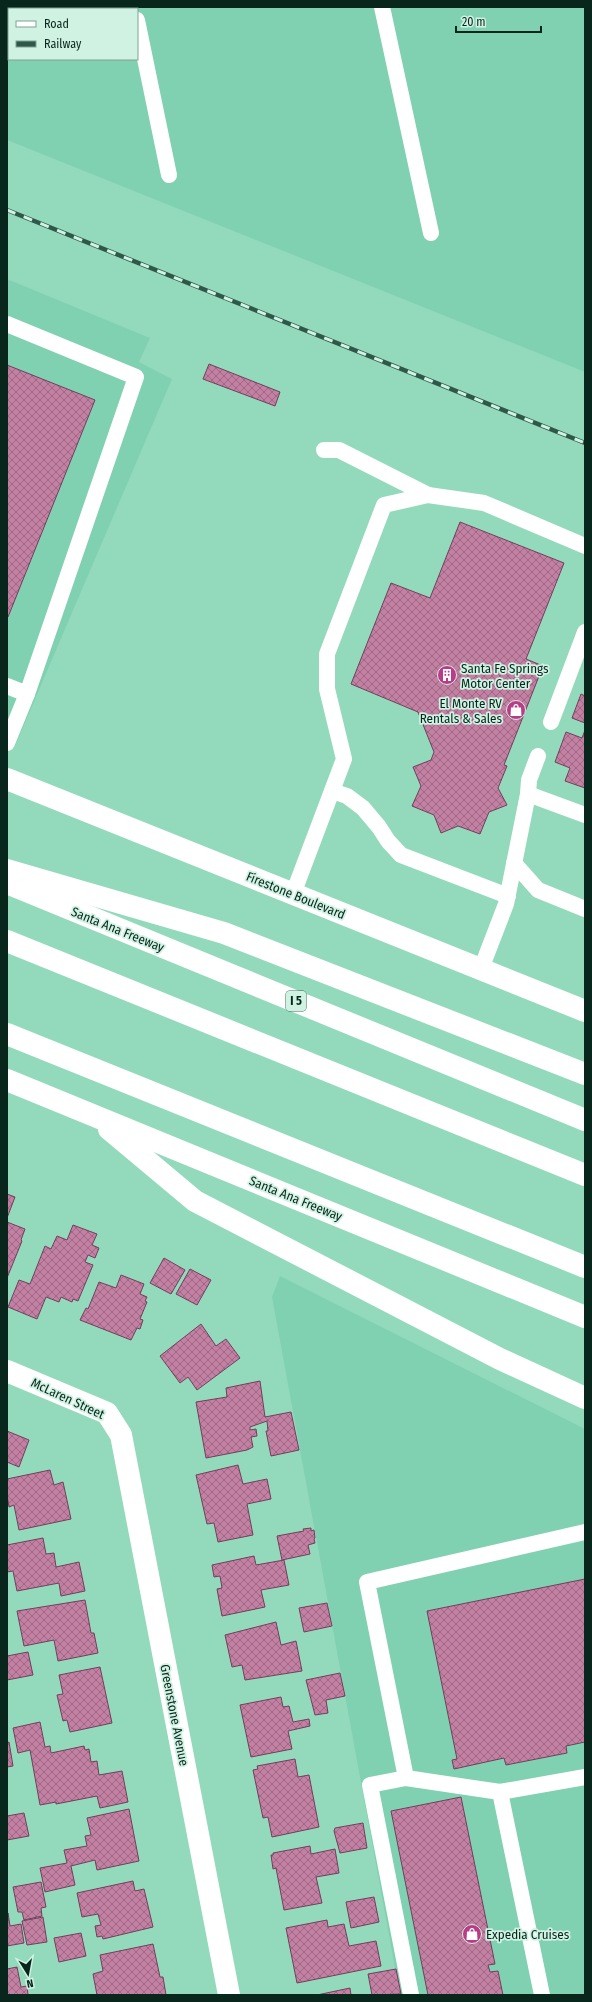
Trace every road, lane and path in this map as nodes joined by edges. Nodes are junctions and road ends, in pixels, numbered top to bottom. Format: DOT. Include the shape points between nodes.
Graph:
graph roads {
  1 [pos="382,7"];
  2 [pos="138,25"];
  3 [pos="169,175"];
  4 [pos="431,233"];
  5 [pos="7,324"];
  6 [pos="324,450"];
  7 [pos="428,495"];
  8 [pos="585,546"];
  9 [pos="583,642"];
  10 [pos="7,686"];
  11 [pos="27,694"];
  12 [pos="552,722"];
  13 [pos="7,743"];
  14 [pos="538,756"];
  15 [pos="7,779"];
  16 [pos="332,791"];
  17 [pos="528,794"];
  18 [pos="585,815"];
  19 [pos="514,863"];
  20 [pos="7,870"];
  21 [pos="7,884"];
  22 [pos="293,894"];
  23 [pos="508,896"];
  24 [pos="585,909"];
  25 [pos="7,941"];
  26 [pos="481,969"];
  27 [pos="585,1011"];
  28 [pos="7,1034"];
  29 [pos="585,1074"];
  30 [pos="7,1080"];
  31 [pos="93,1115"];
  32 [pos="585,1120"];
  33 [pos="585,1175"];
  34 [pos="585,1267"];
  35 [pos="585,1317"];
  36 [pos="7,1371"];
  37 [pos="585,1398"];
  38 [pos="121,1435"];
  39 [pos="585,1532"];
  40 [pos="585,1776"];
  41 [pos="406,1778"];
  42 [pos="500,1792"];
  43 [pos="229,1995"];
  44 [pos="411,1995"];
  45 [pos="542,1995"];
  1 -- 4 [label="lane"];
  2 -- 3 [label="lane"];
  5 -- 11 [label="lane" via="136,377"];
  6 -- 7 [label="lane" via="339,450"];
  7 -- 8 [label="lane" via="484,503"];
  7 -- 16 [label="lane" via="384,505 327,654 327,689 344,759"];
  9 -- 12 [label="lane"];
  10 -- 11 [label="lane"];
  11 -- 13 [label="lane"];
  14 -- 17 [label="lane" via="529,780"];
  15 -- 22 [label="main road, Firestone Boulevard"];
  16 -- 22 [label="lane"];
  16 -- 23 [label="lane" via="347,796 362,808 401,855"];
  17 -- 18 [label="lane"];
  17 -- 19 [label="lane"];
  19 -- 23 [label="lane"];
  19 -- 24 [label="lane" via="538,890"];
  20 -- 29 [label="main road" via="224,933"];
  21 -- 32 [label="main road, Santa Ana Freeway / I 5"];
  22 -- 26 [label="main road, Firestone Boulevard"];
  23 -- 26 [label="lane"];
  25 -- 33 [label="main road"];
  26 -- 27 [label="main road, Firestone Boulevard"];
  28 -- 34 [label="main road"];
  30 -- 31 [label="main road, Santa Ana Freeway"];
  31 -- 35 [label="main road, Santa Ana Freeway"];
  31 -- 37 [label="main road" via="195,1201 500,1359"];
  36 -- 38 [label="main road, McLaren Street" via="107,1413"];
  38 -- 43 [label="main road, Greenstone Avenue"];
  39 -- 41 [label="lane" via="367,1582"];
  40 -- 42 [label="lane"];
  41 -- 42 [label="lane"];
  41 -- 44 [label="lane" via="370,1785"];
  42 -- 45 [label="lane"];
}
